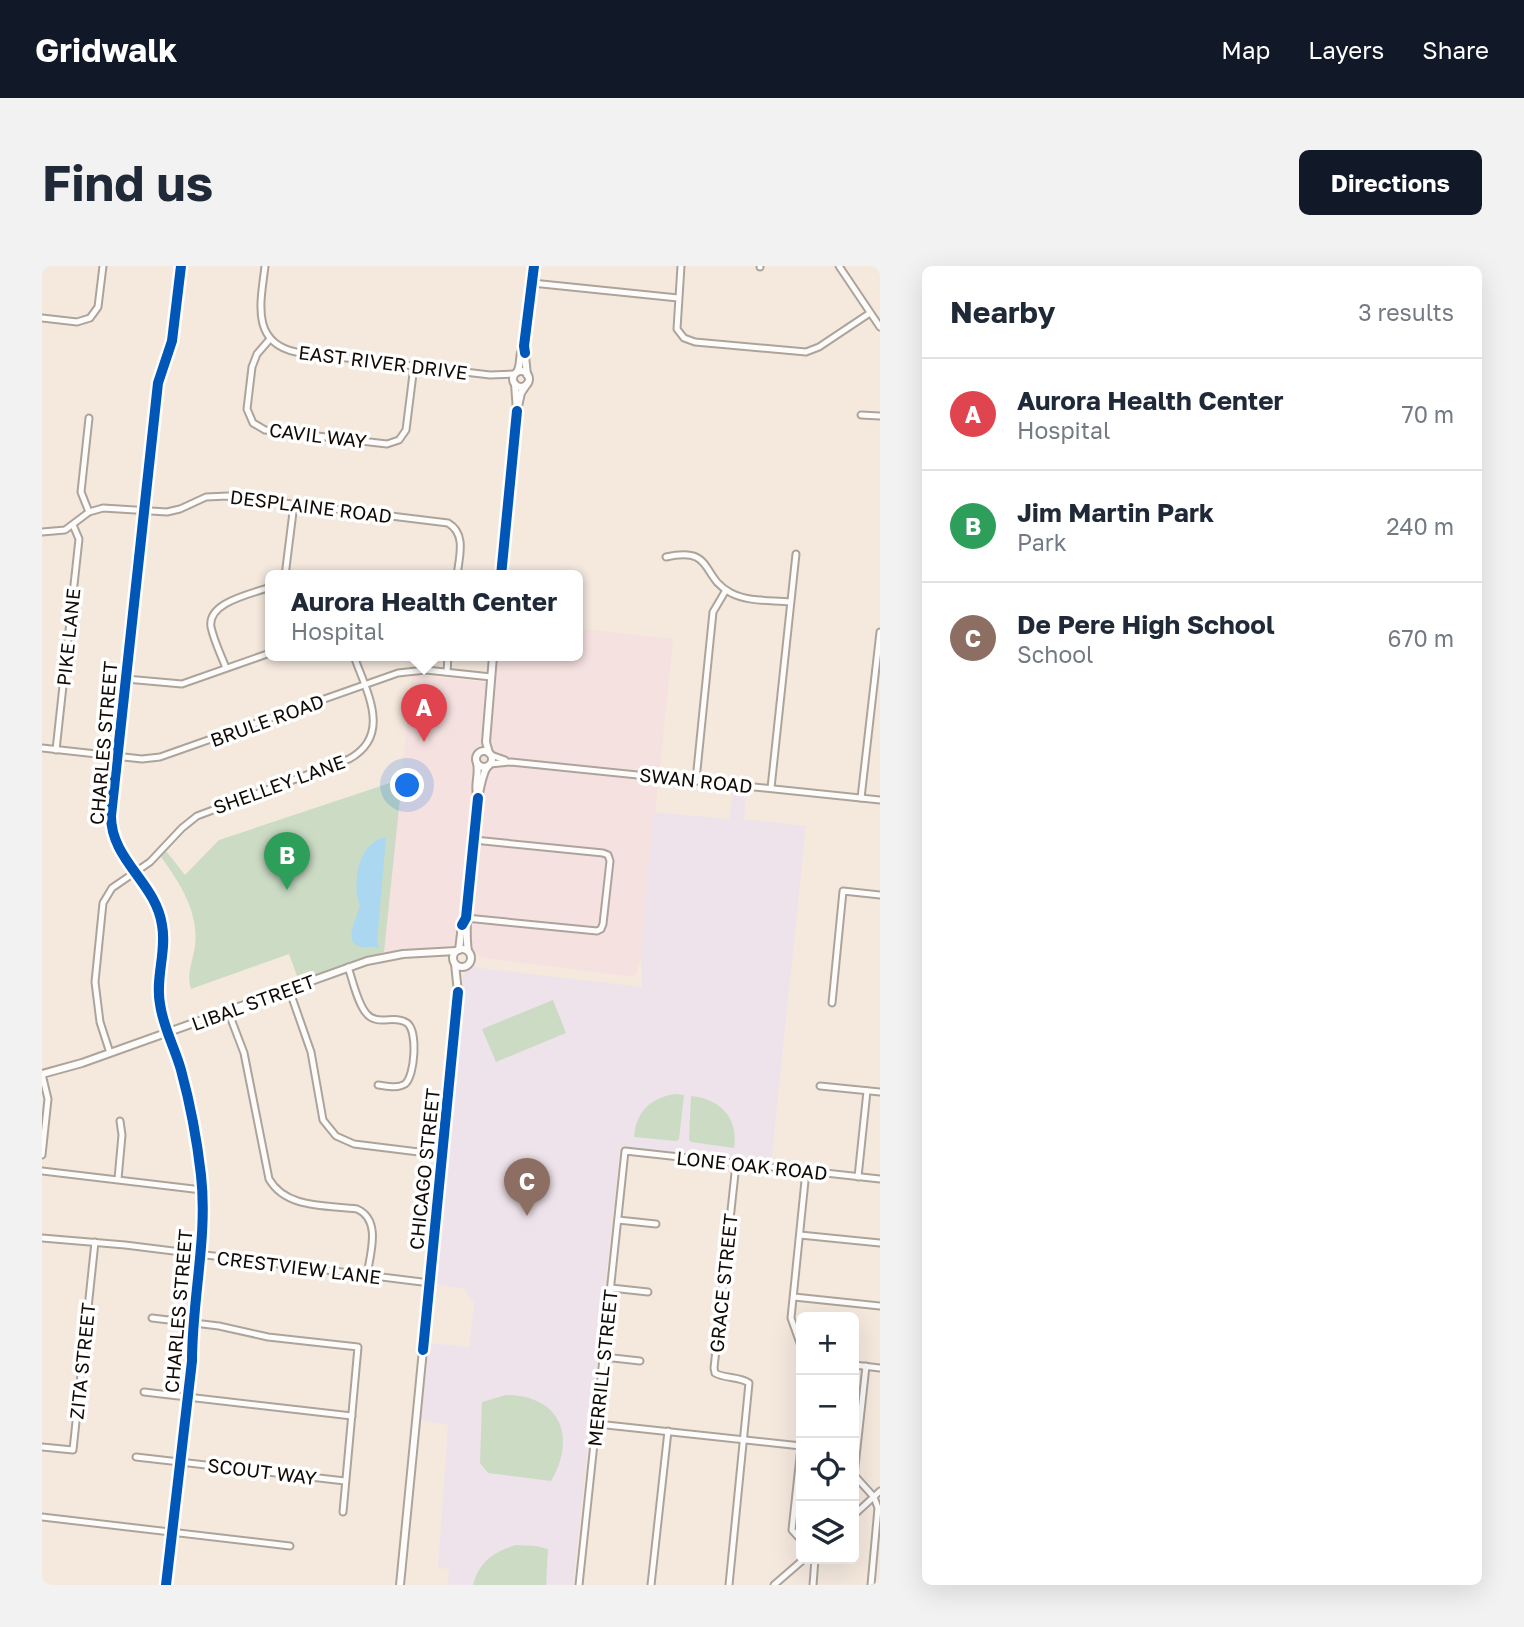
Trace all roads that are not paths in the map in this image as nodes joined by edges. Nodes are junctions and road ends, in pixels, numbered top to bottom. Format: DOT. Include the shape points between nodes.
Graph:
graph roads {
  1 [pos="103,266"];
  2 [pos="181,266"];
  3 [pos="265,266"];
  4 [pos="534,266"];
  5 [pos="681,266"];
  6 [pos="839,266"];
  7 [pos="532,283"];
  8 [pos="678,298"];
  9 [pos="870,313"];
  10 [pos="42,318"];
  11 [pos="880,327"];
  12 [pos="270,339"];
  13 [pos="524,346"];
  14 [pos="414,366"];
  15 [pos="516,373"];
  16 [pos="490,375"];
  17 [pos="527,379"];
  18 [pos="514,383"];
  19 [pos="517,411"];
  20 [pos="861,415"];
  21 [pos="880,416"];
  22 [pos="89,418"];
  23 [pos="294,503"];
  24 [pos="89,512"];
  25 [pos="144,512"];
  26 [pos="73,525"];
  27 [pos="42,532"];
  28 [pos="796,554"];
  29 [pos="666,557"];
  30 [pos="286,570"];
  31 [pos="457,570"];
  32 [pos="502,570"];
  33 [pos="265,589"];
  34 [pos="726,590"];
  35 [pos="790,602"];
  36 [pos="880,632"];
  37 [pos="265,655"];
  38 [pos="356,661"];
  39 [pos="448,661"];
  40 [pos="493,661"];
  41 [pos="226,668"];
  42 [pos="447,672"];
  43 [pos="491,677"];
  44 [pos="126,679"];
  45 [pos="364,685"];
  46 [pos="488,710"];
  47 [pos="42,748"];
  48 [pos="56,750"];
  49 [pos="479,752"];
  50 [pos="490,754"];
  51 [pos="117,756"];
  52 [pos="511,762"];
  53 [pos="477,763"];
  54 [pos="489,765"];
  55 [pos="696,780"];
  56 [pos="771,788"];
  57 [pos="478,798"];
  58 [pos="862,798"];
  59 [pos="880,800"];
  60 [pos="474,840"];
  61 [pos="134,873"];
  62 [pos="880,895"];
  63 [pos="466,918"];
  64 [pos="457,950"];
  65 [pos="468,951"];
  66 [pos="425,954"];
  67 [pos="455,963"];
  68 [pos="467,965"];
  69 [pos="348,967"];
  70 [pos="289,989"];
  71 [pos="458,992"];
  72 [pos="832,1003"];
  73 [pos="228,1011"];
  74 [pos="168,1032"];
  75 [pos="110,1053"];
  76 [pos="42,1074"];
  77 [pos="378,1085"];
  78 [pos="820,1086"];
  79 [pos="867,1091"];
  80 [pos="880,1092"];
  81 [pos="120,1122"];
  82 [pos="625,1152"];
  83 [pos="42,1155"];
  84 [pos="443,1155"];
  85 [pos="736,1164"];
  86 [pos="42,1171"];
  87 [pos="806,1171"];
  88 [pos="858,1177"];
  89 [pos="880,1179"];
  90 [pos="117,1180"];
  91 [pos="202,1190"];
  92 [pos="618,1220"];
  93 [pos="656,1224"];
  94 [pos="800,1235"];
  95 [pos="42,1238"];
  96 [pos="95,1242"];
  97 [pos="880,1243"];
  98 [pos="200,1254"];
  99 [pos="367,1275"];
  100 [pos="430,1283"];
  101 [pos="611,1288"];
  102 [pos="648,1292"];
  103 [pos="794,1297"];
  104 [pos="880,1306"];
  105 [pos="152,1318"];
  106 [pos="193,1322"];
  107 [pos="796,1333"];
  108 [pos="604,1357"];
  109 [pos="640,1361"];
  110 [pos="859,1365"];
  111 [pos="866,1366"];
  112 [pos="880,1368"];
  113 [pos="144,1392"];
  114 [pos="188,1397"];
  115 [pos="352,1416"];
  116 [pos="597,1424"];
  117 [pos="668,1432"];
  118 [pos="857,1438"];
  119 [pos="745,1440"];
  120 [pos="796,1446"];
  121 [pos="42,1447"];
  122 [pos="136,1457"];
  123 [pos="181,1462"];
  124 [pos="345,1481"];
  125 [pos="859,1481"];
  126 [pos="880,1491"];
  127 [pos="796,1493"];
  128 [pos="873,1497"];
  129 [pos="880,1502"];
  130 [pos="859,1510"];
  131 [pos="343,1513"];
  132 [pos="42,1517"];
  133 [pos="173,1532"];
  134 [pos="796,1534"];
  135 [pos="290,1546"];
  136 [pos="877,1560"];
  137 [pos="798,1564"];
  138 [pos="815,1564"];
  139 [pos="166,1585"];
  140 [pos="400,1585"];
  141 [pos="579,1585"];
  142 [pos="651,1585"];
  143 [pos="729,1585"];
  144 [pos="774,1585"];
  145 [pos="813,1585"];
  146 [pos="871,1585"];
  1 -- 10 [label="street" via="98,307 90,318 77,322"];
  2 -- 25 [label="street, CHARLES STREET" via="172,341 158,383"];
  3 -- 12 [label="street" via="260,313"];
  4 -- 7 [label="street"];
  5 -- 8 [label="street"];
  6 -- 9 [label="street"];
  7 -- 8 [label="street"];
  7 -- 13 [label="street"];
  8 -- 9 [label="street" via="677,330 684,338 806,352"];
  9 -- 11 [label="street"];
  12 -- 14 [label="street, EAST RIVER DRIVE" via="296,352"];
  12 -- 14 [label="street, CAVIL WAY" via="254,360 247,409 253,423 265,430 396,442 406,430"];
  13 -- 15 [label="street"];
  13 -- 17 [label="street"];
  14 -- 16 [label="street, EAST RIVER DRIVE"];
  15 -- 16 [label="street, EAST RIVER DRIVE"];
  15 -- 17 [label="street" via="522,371"];
  15 -- 18 [label="street"];
  16 -- 18 [label="street, EAST RIVER DRIVE"];
  17 -- 18 [label="street" via="521,386"];
  17 -- 19 [label="street"];
  18 -- 19 [label="street"];
  19 -- 32 [label="street"];
  20 -- 21 [label="street"];
  22 -- 24 [label="street" via="81,492"];
  23 -- 25 [label="street, DESPLAINE ROAD" via="214,496 173,511"];
  23 -- 30 [label="street"];
  23 -- 31 [label="street, DESPLAINE ROAD" via="448,523 460,538"];
  24 -- 25 [label="street, DESPLAINE ROAD" via="103,508"];
  24 -- 26 [label="street"];
  25 -- 44 [label="street, CHARLES STREET"];
  26 -- 27 [label="street"];
  26 -- 48 [label="street, PIKE LANE" via="79,539"];
  28 -- 35 [label="street"];
  29 -- 34 [label="street" via="684,553 696,557"];
  33 -- 41 [label="street" via="223,604 213,613 211,627"];
  34 -- 35 [label="street" via="739,596"];
  34 -- 55 [label="street" via="713,612"];
  35 -- 56 [label="street"];
  36 -- 58 [label="street"];
  37 -- 41 [label="street"];
  38 -- 45 [label="street, SHELLEY LANE"];
  39 -- 42 [label="street"];
  40 -- 43 [label="street"];
  41 -- 44 [label="street" via="182,684"];
  42 -- 43 [label="street, BRULE ROAD"];
  42 -- 45 [label="street, BRULE ROAD" via="407,671"];
  43 -- 46 [label="street"];
  44 -- 51 [label="street, CHARLES STREET"];
  45 -- 51 [label="street, BRULE ROAD" via="170,755 150,759"];
  45 -- 61 [label="street, SHELLEY LANE" via="374,722 361,751 206,811"];
  46 -- 49 [label="street"];
  46 -- 50 [label="street"];
  47 -- 48 [label="street, BRULE ROAD"];
  48 -- 51 [label="street, BRULE ROAD"];
  49 -- 50 [label="street"];
  49 -- 53 [label="street"];
  50 -- 52 [label="street"];
  50 -- 54 [label="street"];
  51 -- 61 [label="street, CHARLES STREET" via="112,830"];
  52 -- 54 [label="street"];
  52 -- 55 [label="street, SWAN ROAD"];
  53 -- 54 [label="street"];
  53 -- 57 [label="street"];
  54 -- 57 [label="street" via="482,774"];
  55 -- 56 [label="street, SWAN ROAD"];
  56 -- 58 [label="street, SWAN ROAD"];
  57 -- 60 [label="street"];
  58 -- 59 [label="street, SWAN ROAD"];
  60 -- 63 [label="street"];
  60 -- 63 [label="street" via="603,853 610,861 603,924 597,931"];
  61 -- 74 [label="street, CHARLES STREET" via="162,921 159,995"];
  61 -- 75 [label="street, SHELLEY LANE" via="112,888 101,910 96,995"];
  62 -- 72 [label="street" via="843,891"];
  63 -- 64 [label="street"];
  63 -- 65 [label="street"];
  64 -- 65 [label="street"];
  64 -- 66 [label="street, LIBAL STREET"];
  64 -- 67 [label="street"];
  65 -- 68 [label="street"];
  66 -- 67 [label="street, LIBAL STREET"];
  66 -- 69 [label="street, LIBAL STREET" via="391,955"];
  67 -- 68 [label="street"];
  67 -- 71 [label="street, CHICAGO STREET"];
  68 -- 71 [label="street, CHICAGO STREET"];
  69 -- 70 [label="street, LIBAL STREET"];
  69 -- 77 [label="street" via="367,1015 376,1020 401,1020 414,1034 407,1081 398,1087"];
  70 -- 73 [label="street, LIBAL STREET"];
  70 -- 84 [label="street" via="311,1052 321,1113 331,1131 354,1144"];
  71 -- 84 [label="street, CHICAGO STREET"];
  73 -- 74 [label="street, LIBAL STREET"];
  73 -- 99 [label="street" via="244,1053 270,1179 292,1200 366,1213 373,1230"];
  74 -- 75 [label="street, LIBAL STREET"];
  74 -- 91 [label="street, CHARLES STREET" via="181,1070"];
  75 -- 76 [label="street, LIBAL STREET"];
  76 -- 83 [label="street" via="48,1099"];
  78 -- 79 [label="street"];
  79 -- 80 [label="street"];
  79 -- 88 [label="street"];
  81 -- 90 [label="street"];
  82 -- 85 [label="street, LONE OAK ROAD"];
  82 -- 92 [label="street, MERRILL STREET"];
  84 -- 100 [label="street, CHICAGO STREET"];
  85 -- 87 [label="street, LONE OAK ROAD"];
  85 -- 119 [label="street, GRACE STREET" via="714,1368 719,1376 749,1383"];
  86 -- 90 [label="street"];
  87 -- 88 [label="street, LONE OAK ROAD"];
  87 -- 94 [label="street"];
  88 -- 89 [label="street, LONE OAK ROAD"];
  90 -- 91 [label="street"];
  91 -- 98 [label="street, CHARLES STREET"];
  92 -- 93 [label="street"];
  92 -- 101 [label="street, MERRILL STREET"];
  94 -- 97 [label="street"];
  94 -- 103 [label="street"];
  95 -- 96 [label="street, CRESTVIEW LANE"];
  96 -- 98 [label="street, CRESTVIEW LANE"];
  96 -- 121 [label="street, ZITA STREET" via="73,1450"];
  98 -- 99 [label="street, CRESTVIEW LANE"];
  98 -- 106 [label="street, CHARLES STREET"];
  99 -- 100 [label="street, CRESTVIEW LANE"];
  100 -- 140 [label="street, CHICAGO STREET"];
  101 -- 102 [label="street"];
  101 -- 108 [label="street, MERRILL STREET"];
  103 -- 104 [label="street"];
  103 -- 107 [label="street"];
  105 -- 106 [label="street"];
  106 -- 114 [label="street, CHARLES STREET"];
  106 -- 115 [label="street" via="358,1347"];
  108 -- 109 [label="street"];
  108 -- 116 [label="street, MERRILL STREET"];
  110 -- 111 [label="street"];
  111 -- 112 [label="street"];
  111 -- 118 [label="street"];
  113 -- 114 [label="street"];
  114 -- 115 [label="street"];
  114 -- 123 [label="street, CHARLES STREET"];
  115 -- 124 [label="street"];
  116 -- 117 [label="street"];
  116 -- 141 [label="street, MERRILL STREET"];
  117 -- 119 [label="street"];
  117 -- 142 [label="street"];
  119 -- 120 [label="street"];
  119 -- 143 [label="street, GRACE STREET"];
  122 -- 123 [label="street, SCOUT WAY"];
  123 -- 124 [label="street, SCOUT WAY"];
  123 -- 133 [label="street, CHARLES STREET"];
  124 -- 131 [label="street"];
  125 -- 128 [label="street"];
  126 -- 128 [label="street"];
  127 -- 134 [label="street" via="792,1530"];
  128 -- 129 [label="street"];
  128 -- 130 [label="street"];
  128 -- 136 [label="street" via="878,1508"];
  132 -- 133 [label="street"];
  133 -- 135 [label="street"];
  133 -- 139 [label="street, CHARLES STREET"];
  136 -- 146 [label="street"];
  137 -- 144 [label="street"];
  138 -- 145 [label="street"];
}
